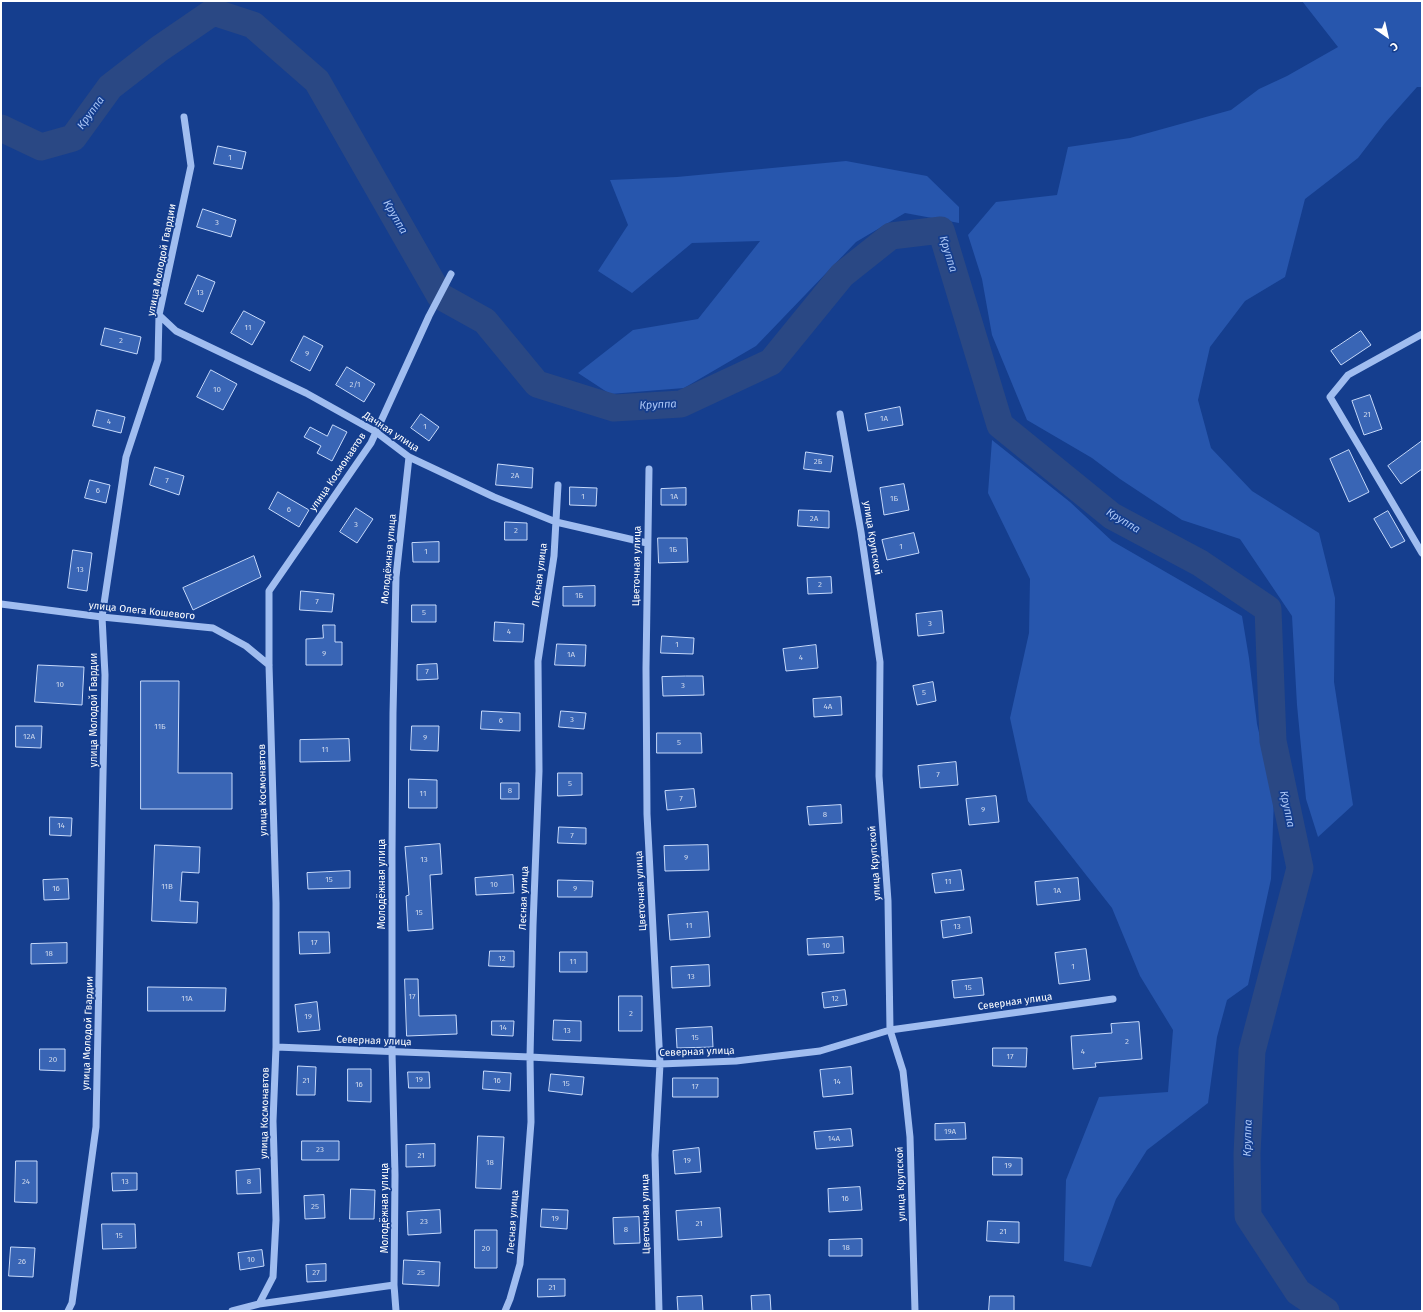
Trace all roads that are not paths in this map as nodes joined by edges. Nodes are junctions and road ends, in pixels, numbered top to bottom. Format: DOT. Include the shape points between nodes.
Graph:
graph roads {
  1 [pos="184,117"];
  2 [pos="451,274"];
  3 [pos="160,315"];
  4 [pos="1422,334"];
  5 [pos="840,414"];
  6 [pos="376,432"];
  7 [pos="409,457"];
  8 [pos="649,469"];
  9 [pos="558,485"];
  10 [pos="556,522"];
  11 [pos="647,543"];
  12 [pos="1422,553"];
  13 [pos="1,604"];
  14 [pos="102,617"];
  15 [pos="269,665"];
  16 [pos="1113,999"];
  17 [pos="890,1030"];
  18 [pos="276,1047"];
  19 [pos="392,1052"];
  20 [pos="530,1057"];
  21 [pos="660,1064"];
  22 [pos="394,1285"];
  23 [pos="259,1304"];
  24 [pos="68,1311"];
  25 [pos="232,1311"];
  26 [pos="396,1311"];
  27 [pos="505,1311"];
  28 [pos="659,1311"];
  29 [pos="915,1311"];
  1 -- 3 [label="street, улица Молодой Гвардии" via="191,166"];
  2 -- 6 [label="street, улица Космонавтов"];
  3 -- 6 [label="street, Дачная улица" via="176,331 306,393"];
  3 -- 14 [label="street, улица Молодой Гвардии" via="158,360 126,457"];
  4 -- 12 [label="street" via="1348,375 1330,397"];
  5 -- 17 [label="street, улица Крупской" via="880,662 879,776 888,901"];
  6 -- 7 [label="street, Дачная улица"];
  6 -- 15 [label="street, улица Космонавтов" via="269,591"];
  7 -- 10 [label="street, Дачная улица"];
  7 -- 19 [label="street, Молодёжная улица" via="396,578"];
  8 -- 11 [label="street, Цветочная улица"];
  9 -- 10 [label="street, Лесная улица"];
  10 -- 11 [label="street, Дачная улица"];
  10 -- 20 [label="street, Лесная улица" via="554,556 538,661 539,771"];
  11 -- 21 [label="street, Цветочная улица" via="647,814"];
  13 -- 14 [label="street, улица Олега Кошевого"];
  14 -- 15 [label="street, улица Олега Кошевого" via="213,628 246,646"];
  14 -- 24 [label="street, улица Молодой Гвардии" via="105,690 96,1127 72,1304"];
  15 -- 18 [label="street, улица Космонавтов" via="276,903"];
  16 -- 17 [label="street, Северная улица"];
  17 -- 21 [label="street, Северная улица" via="820,1051 736,1061"];
  17 -- 29 [label="street, улица Крупской" via="903,1071 910,1137"];
  18 -- 19 [label="street, Северная улица"];
  18 -- 23 [label="street, улица Космонавтов" via="273,1121 276,1220 274,1263 272,1277"];
  19 -- 20 [label="street, Северная улица"];
  19 -- 22 [label="street, Молодёжная улица"];
  20 -- 21 [label="street, Северная улица"];
  20 -- 27 [label="street, Лесная улица" via="531,1122 520,1264"];
  21 -- 28 [label="street, Цветочная улица" via="655,1155"];
  22 -- 23 [label="street"];
  22 -- 26 [label="street, Молодёжная улица"];
  23 -- 25 [label="street"];
}
